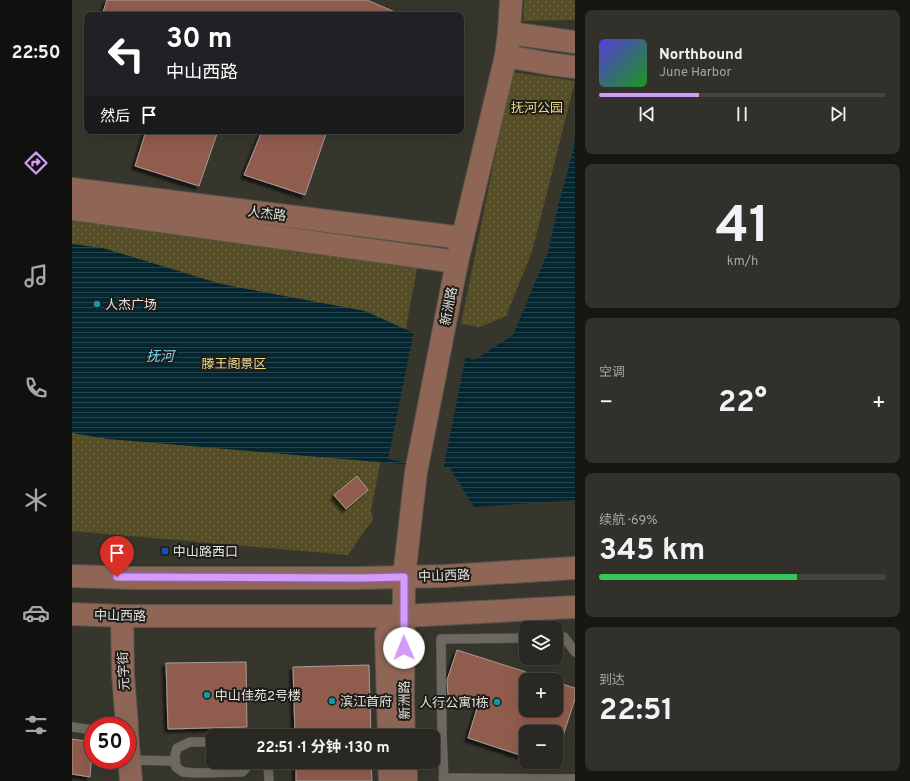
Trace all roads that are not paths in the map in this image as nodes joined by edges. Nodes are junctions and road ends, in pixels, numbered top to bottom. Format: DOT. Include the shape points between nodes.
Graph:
graph roads {
  1 [pos="511,0"];
  2 [pos="509,33"];
  3 [pos="573,42"];
  4 [pos="506,56"];
  5 [pos="571,67"];
  6 [pos="72,188"];
  7 [pos="72,209"];
  8 [pos="463,238"];
  9 [pos="457,262"];
  10 [pos="575,568"];
  11 [pos="72,576"];
  12 [pos="404,577"];
  13 [pos="575,607"];
  14 [pos="72,614"];
  15 [pos="122,616"];
  16 [pos="404,616"];
  17 [pos="563,637"];
  18 [pos="519,638"];
  19 [pos="575,652"];
  20 [pos="126,717"];
  21 [pos="72,727"];
  22 [pos="84,729"];
  23 [pos="389,729"];
  24 [pos="404,729"];
  25 [pos="206,742"];
  26 [pos="136,760"];
  27 [pos="175,761"];
  28 [pos="130,769"];
  29 [pos="245,769"];
  30 [pos="268,769"];
  31 [pos="389,769"];
  32 [pos="406,769"];
  33 [pos="444,779"];
  34 [pos="575,779"];
  35 [pos="131,781"];
  36 [pos="269,781"];
  37 [pos="390,781"];
  38 [pos="406,781"];
  1 -- 2 [label="main road, 新洲路"];
  2 -- 3 [label="main road"];
  2 -- 4 [label="main road, 新洲路"];
  4 -- 5 [label="main road"];
  4 -- 8 [label="main road, 新洲路"];
  6 -- 8 [label="main road, 人杰路"];
  7 -- 9 [label="main road, 人杰路"];
  8 -- 9 [label="main road, 新洲路"];
  9 -- 12 [label="main road, 新洲路" via="416,472"];
  10 -- 12 [label="main road, 中山西路"];
  11 -- 12 [label="main road, 中山西路"];
  12 -- 16 [label="main road, 新洲路"];
  13 -- 16 [label="main road, 中山西路"];
  14 -- 15 [label="main road, 中山西路"];
  15 -- 16 [label="main road, 中山西路"];
  15 -- 20 [label="main road, 元字街"];
  16 -- 23 [label="main road, 新洲路" via="386,634"];
  16 -- 24 [label="main road, 新洲路"];
  17 -- 19 [label="lane"];
  18 -- 33 [label="lane" via="442,639"];
  21 -- 22 [label="lane"];
  25 -- 27 [label="lane" via="190,742 178,748"];
  26 -- 27 [label="lane"];
  27 -- 29 [label="lane" via="176,766 183,772 242,772"];
  28 -- 35 [label="main road"];
  30 -- 36 [label="lane"];
  31 -- 37 [label="main road"];
  32 -- 38 [label="main road"];
  33 -- 34 [label="lane"];
}
